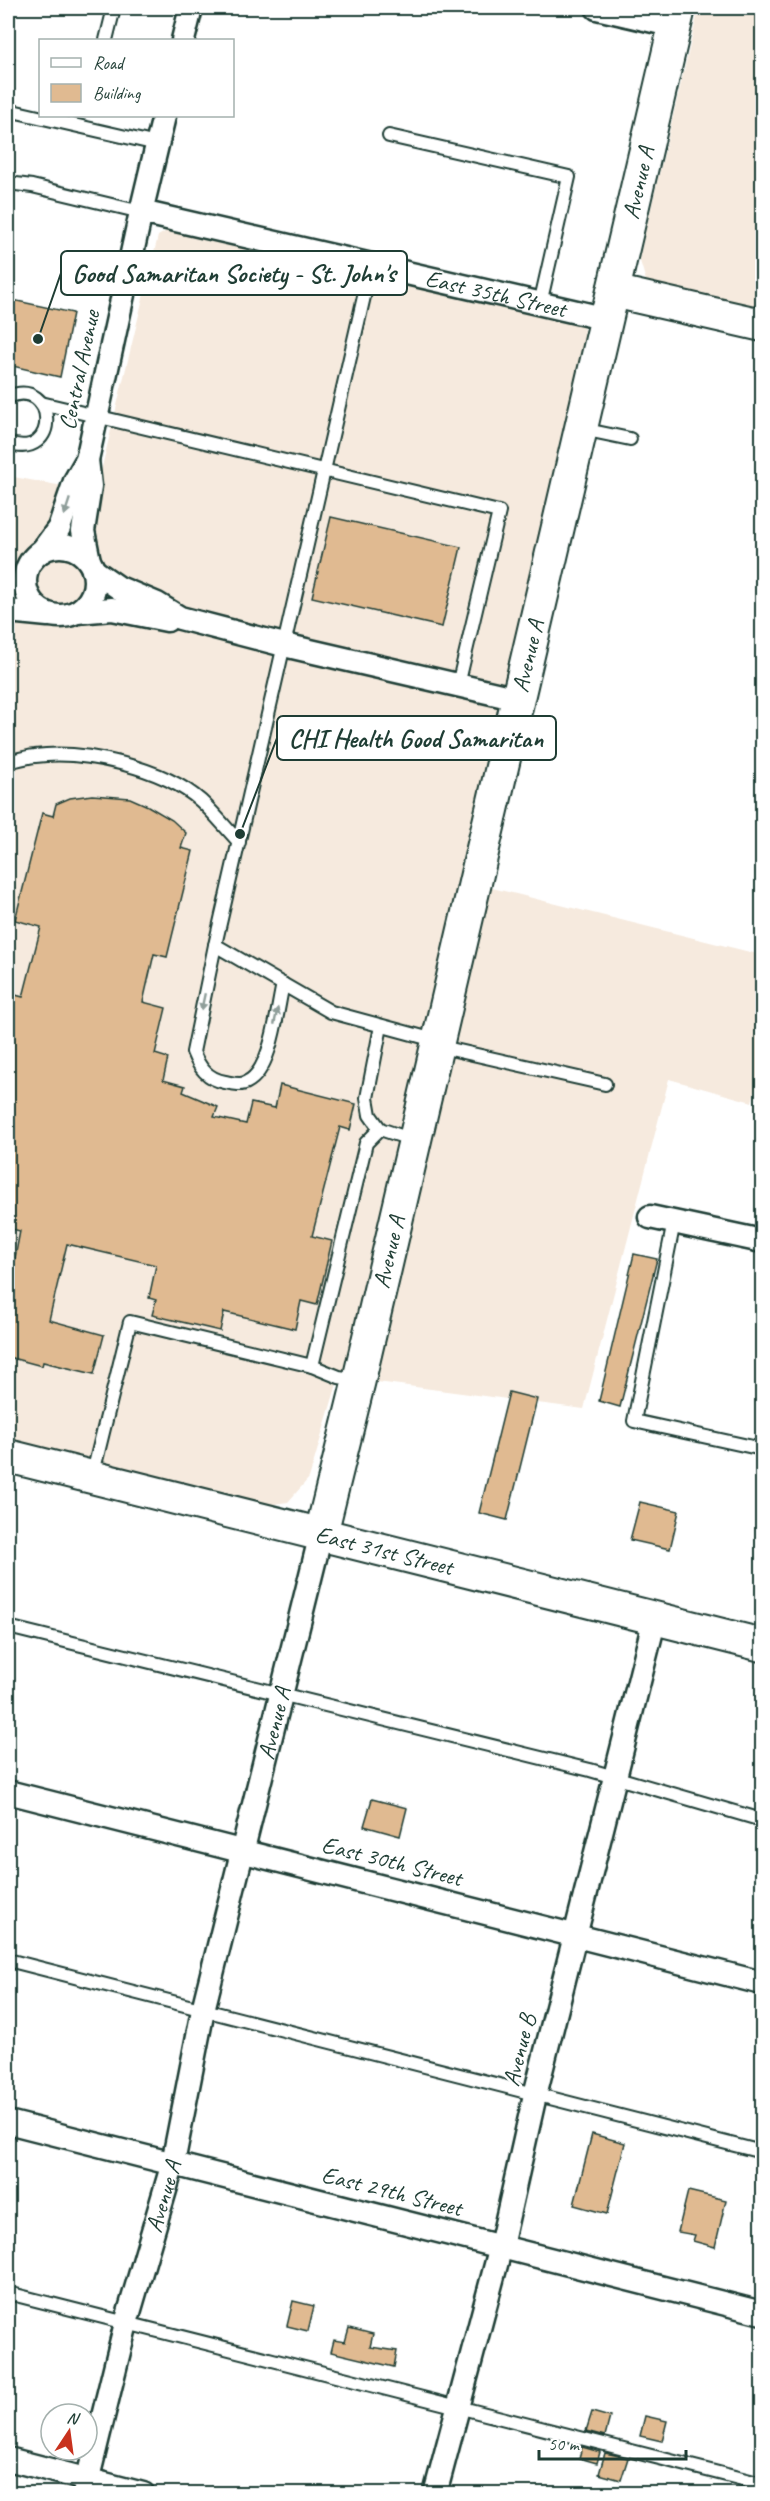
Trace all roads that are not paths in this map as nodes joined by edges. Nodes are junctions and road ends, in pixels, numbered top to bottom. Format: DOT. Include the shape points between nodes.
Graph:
graph roads {
  1 [pos="114,8"];
  2 [pos="191,8"];
  3 [pos="597,8"];
  4 [pos="677,17"];
  5 [pos="106,39"];
  6 [pos="183,39"];
  7 [pos="8,110"];
  8 [pos="39,114"];
  9 [pos="57,117"];
  10 [pos="164,117"];
  11 [pos="85,121"];
  12 [pos="389,136"];
  13 [pos="157,144"];
  14 [pos="8,183"];
  15 [pos="141,212"];
  16 [pos="371,266"];
  17 [pos="540,304"];
  18 [pos="610,305"];
  19 [pos="762,325"];
  20 [pos="8,397"];
  21 [pos="41,403"];
  22 [pos="98,417"];
  23 [pos="581,428"];
  24 [pos="630,439"];
  25 [pos="8,443"];
  26 [pos="87,460"];
  27 [pos="325,470"];
  28 [pos="35,559"];
  29 [pos="91,566"];
  30 [pos="8,583"];
  31 [pos="8,611"];
  32 [pos="77,612"];
  33 [pos="48,615"];
  34 [pos="180,618"];
  35 [pos="284,645"];
  36 [pos="458,685"];
  37 [pos="518,699"];
  38 [pos="8,762"];
  39 [pos="239,842"];
  40 [pos="215,945"];
  41 [pos="283,984"];
  42 [pos="381,1026"];
  43 [pos="437,1044"];
  44 [pos="606,1084"];
  45 [pos="380,1129"];
  46 [pos="415,1140"];
  47 [pos="650,1217"];
  48 [pos="674,1222"];
  49 [pos="762,1241"];
  50 [pos="312,1366"];
  51 [pos="359,1380"];
  52 [pos="762,1449"];
  53 [pos="8,1456"];
  54 [pos="92,1477"];
  55 [pos="321,1534"];
  56 [pos="655,1618"];
  57 [pos="8,1627"];
  58 [pos="762,1645"];
  59 [pos="281,1694"];
  60 [pos="615,1778"];
  61 [pos="8,1792"];
  62 [pos="762,1820"];
  63 [pos="242,1851"];
  64 [pos="575,1935"];
  65 [pos="8,1960"];
  66 [pos="762,1983"];
  67 [pos="203,2010"];
  68 [pos="535,2095"];
  69 [pos="8,2122"];
  70 [pos="762,2152"];
  71 [pos="173,2163"];
  72 [pos="501,2246"];
  73 [pos="8,2293"];
  74 [pos="762,2313"];
  75 [pos="126,2323"];
  76 [pos="457,2407"];
  77 [pos="8,2460"];
  78 [pos="762,2484"];
  79 [pos="86,2487"];
  80 [pos="143,2493"];
  81 [pos="435,2493"];
  1 -- 5 [label="lane"];
  2 -- 6 [label="street"];
  3 -- 4 [label="street"];
  4 -- 18 [label="street, Avenue A"];
  7 -- 8 [label="lane"];
  9 -- 11 [label="lane"];
  10 -- 13 [label="street, Central Avenue"];
  11 -- 13 [label="lane"];
  12 -- 17 [label="lane" via="569,177"];
  13 -- 15 [label="street, Central Avenue"];
  14 -- 15 [label="lane"];
  15 -- 16 [label="street, East 35th Street"];
  15 -- 22 [label="street, Central Avenue"];
  16 -- 17 [label="street, East 35th Street"];
  16 -- 27 [label="lane"];
  17 -- 18 [label="street, East 35th Street"];
  18 -- 19 [label="street, East 35th Street"];
  18 -- 23 [label="street, Avenue A"];
  20 -- 21 [label="lane" via="26,394"];
  21 -- 22 [label="lane"];
  21 -- 25 [label="lane" via="47,420 41,437 25,446"];
  22 -- 26 [label="street, Central Avenue"];
  22 -- 27 [label="lane"];
  23 -- 24 [label="lane"];
  23 -- 37 [label="street, Avenue A"];
  26 -- 28 [label="street, Central Avenue, one-way" via="75,481 59,528"];
  26 -- 29 [label="street, Central Avenue" via="90,486 83,531"];
  27 -- 35 [label="lane"];
  27 -- 36 [label="lane" via="499,512"];
  28 -- 29 [label="street" via="64,547 78,552"];
  28 -- 30 [label="street, Central Avenue"];
  28 -- 33 [label="street" via="25,581 27,595"];
  29 -- 32 [label="street" via="94,590 88,603"];
  29 -- 34 [label="street" via="118,588"];
  31 -- 33 [label="street"];
  32 -- 33 [label="street"];
  32 -- 34 [label="street" via="112,609 166,620"];
  34 -- 35 [label="street"];
  35 -- 36 [label="street"];
  35 -- 39 [label="lane"];
  36 -- 37 [label="street"];
  37 -- 43 [label="street, Avenue A"];
  38 -- 39 [label="lane" via="36,755 77,755 166,778 200,800"];
  39 -- 40 [label="lane"];
  40 -- 41 [label="lane"];
  40 -- 41 [label="lane, one-way" via="193,1052 205,1073 218,1081 245,1084 255,1077 268,1053"];
  41 -- 42 [label="lane" via="331,1012"];
  42 -- 43 [label="lane"];
  42 -- 45 [label="lane" via="367,1098 370,1115"];
  43 -- 44 [label="lane"];
  43 -- 46 [label="street, Avenue A"];
  45 -- 46 [label="lane"];
  45 -- 50 [label="lane" via="366,1143"];
  46 -- 51 [label="street, Avenue A"];
  47 -- 48 [label="street"];
  48 -- 49 [label="street"];
  48 -- 52 [label="lane" via="634,1421"];
  50 -- 51 [label="lane"];
  50 -- 54 [label="lane" via="130,1322"];
  51 -- 55 [label="street, Avenue A"];
  53 -- 54 [label="street, East 31st Street"];
  54 -- 55 [label="street, East 31st Street"];
  55 -- 56 [label="street, East 31st Street"];
  55 -- 59 [label="street, Avenue A"];
  56 -- 58 [label="street, East 31st Street"];
  56 -- 60 [label="street, Avenue B"];
  57 -- 59 [label="lane"];
  59 -- 60 [label="lane"];
  59 -- 63 [label="street, Avenue A"];
  60 -- 62 [label="lane"];
  60 -- 64 [label="street, Avenue B"];
  61 -- 63 [label="street, East 30th Street"];
  63 -- 64 [label="street, East 30th Street"];
  63 -- 67 [label="street, Avenue A"];
  64 -- 66 [label="street, East 30th Street"];
  64 -- 68 [label="street, Avenue B"];
  65 -- 67 [label="lane"];
  67 -- 68 [label="lane"];
  67 -- 71 [label="street, Avenue A"];
  68 -- 70 [label="lane"];
  68 -- 72 [label="street, Avenue B"];
  69 -- 71 [label="street, East 29th Street"];
  71 -- 72 [label="street, East 29th Street"];
  71 -- 75 [label="street, Avenue A"];
  72 -- 74 [label="street, East 29th Street"];
  72 -- 76 [label="street, Avenue B"];
  73 -- 75 [label="lane"];
  75 -- 76 [label="lane"];
  75 -- 79 [label="street, Avenue A"];
  76 -- 78 [label="lane"];
  76 -- 81 [label="street, Avenue B"];
  77 -- 79 [label="street"];
  79 -- 80 [label="street"];
}
